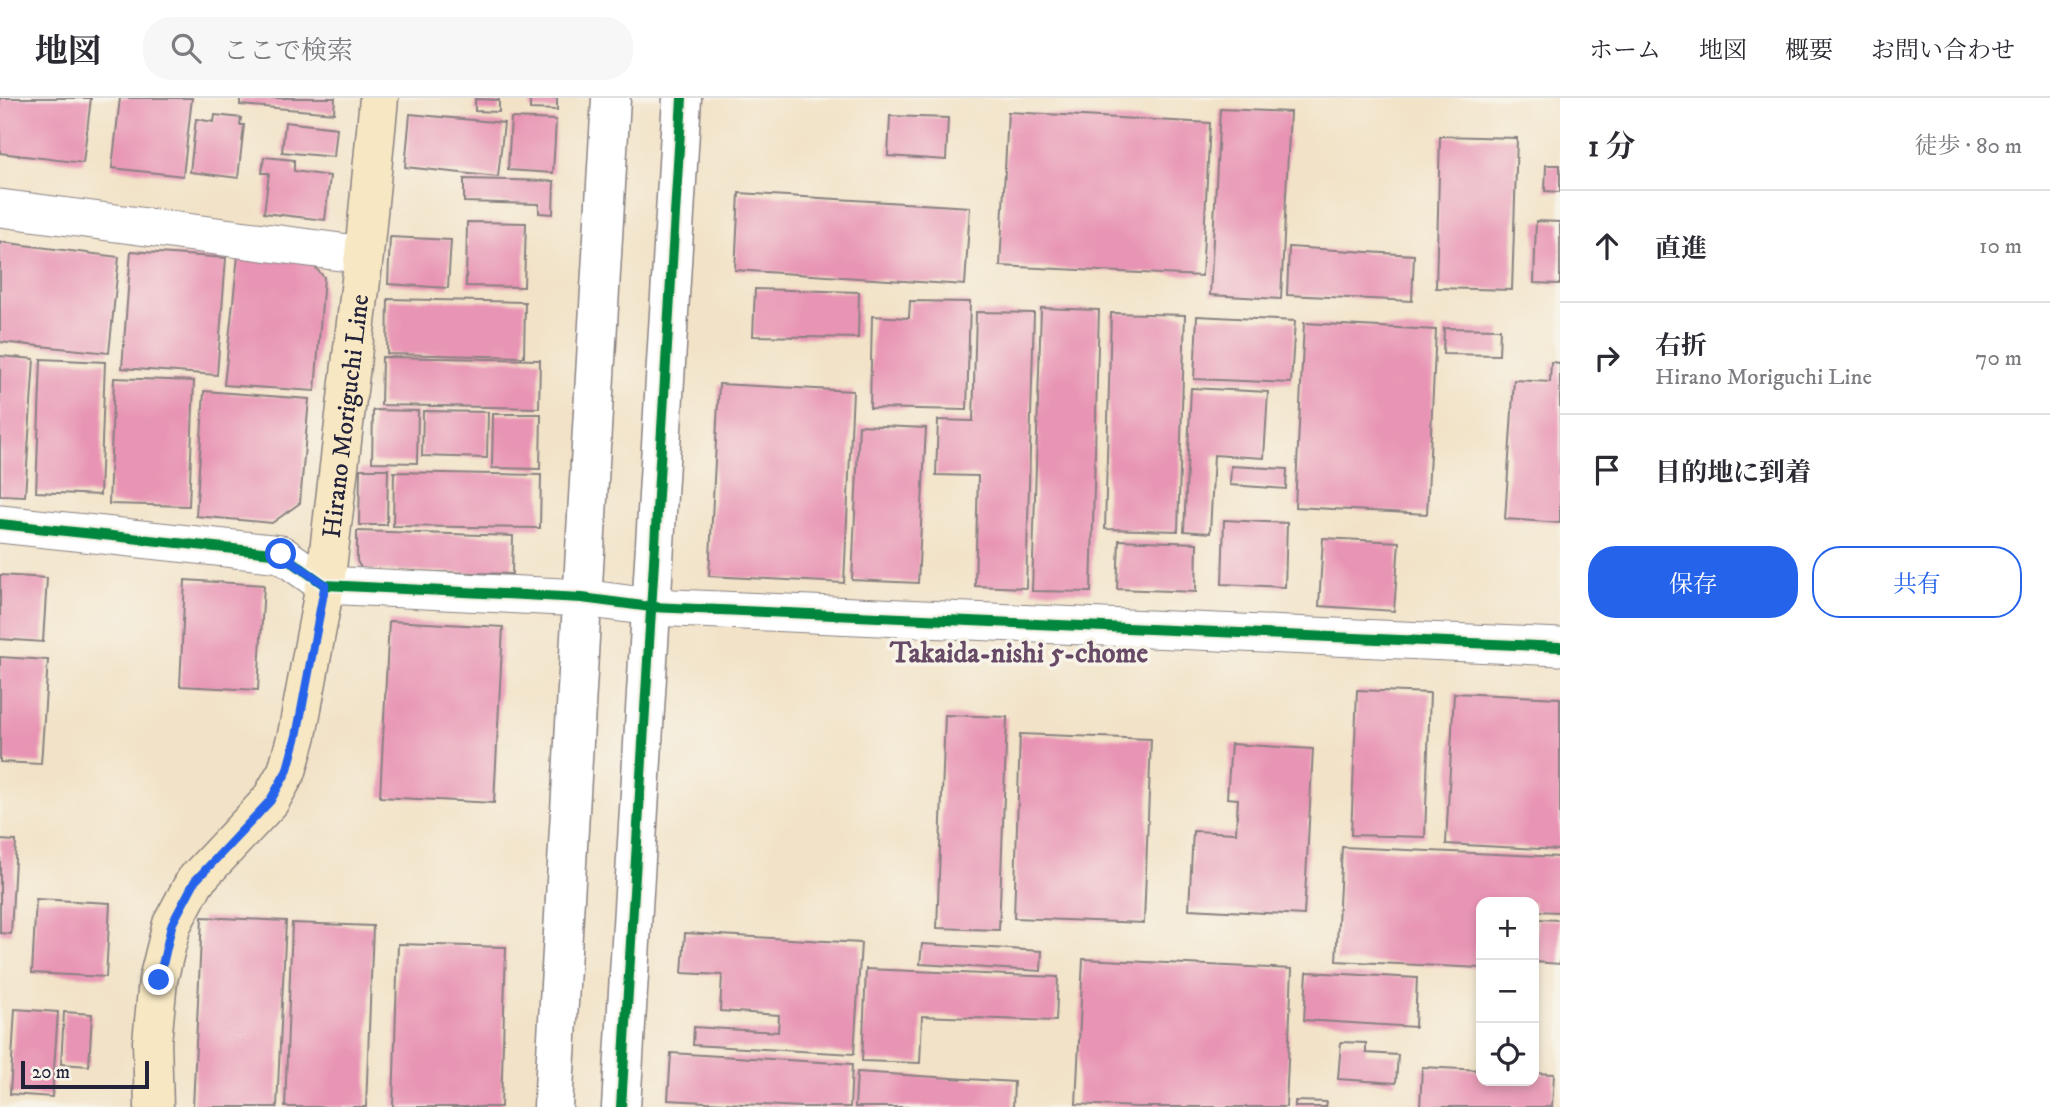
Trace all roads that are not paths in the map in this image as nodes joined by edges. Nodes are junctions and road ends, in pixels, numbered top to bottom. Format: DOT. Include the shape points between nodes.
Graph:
graph roads {
  1 [pos="379,98"];
  2 [pos="611,98"];
  3 [pos="682,98"];
  4 [pos="0,208"];
  5 [pos="365,256"];
  6 [pos="0,524"];
  7 [pos="325,585"];
  8 [pos="582,598"];
  9 [pos="651,607"];
  10 [pos="1560,647"];
  11 [pos="154,1107"];
  12 [pos="553,1107"];
  13 [pos="621,1107"];
  1 -- 5 [label="main road, Hirano Moriguchi Line"];
  2 -- 8 [label="street"];
  3 -- 9 [label="street"];
  4 -- 5 [label="street"];
  5 -- 7 [label="main road, Hirano Moriguchi Line"];
  6 -- 7 [label="street" via="281,554"];
  7 -- 8 [label="street"];
  7 -- 11 [label="main road, Hirano Moriguchi Line" via="287,771 270,801 195,881 172,924 153,1030"];
  8 -- 9 [label="street"];
  8 -- 12 [label="street"];
  9 -- 10 [label="street"];
  9 -- 13 [label="street"];
}
